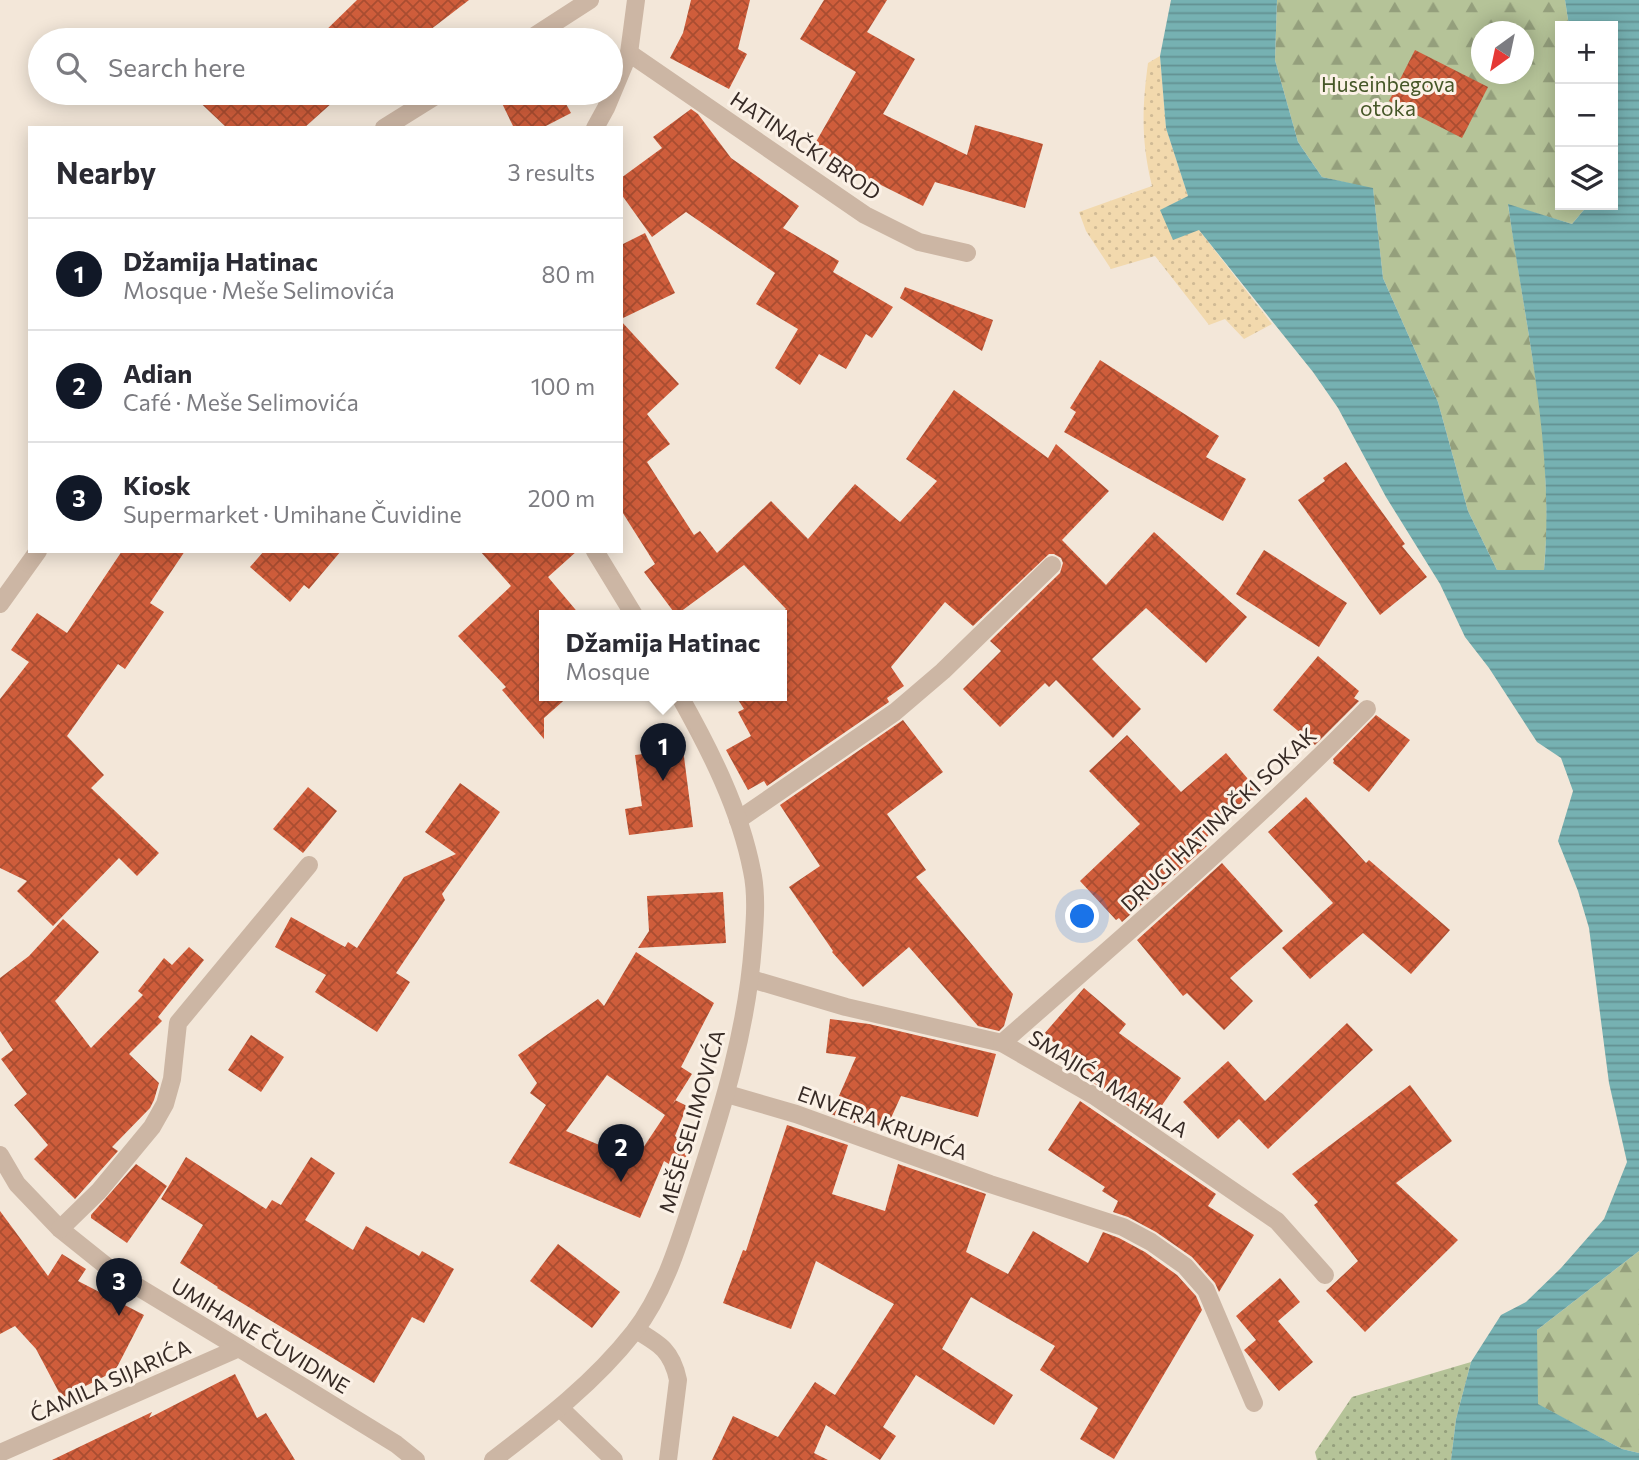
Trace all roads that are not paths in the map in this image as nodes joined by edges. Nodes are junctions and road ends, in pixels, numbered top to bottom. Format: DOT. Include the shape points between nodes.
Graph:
graph roads {
  1 [pos="590,0"];
  2 [pos="636,0"];
  3 [pos="547,28"];
  4 [pos="629,53"];
  5 [pos="623,67"];
  6 [pos="421,105"];
  7 [pos="607,105"];
  8 [pos="387,126"];
  9 [pos="596,126"];
  10 [pos="967,253"];
  11 [pos="37,553"];
  12 [pos="596,553"];
  13 [pos="1052,565"];
  14 [pos="0,604"];
  15 [pos="631,610"];
  16 [pos="682,701"];
  17 [pos="1367,709"];
  18 [pos="738,820"];
  19 [pos="309,865"];
  20 [pos="751,979"];
  21 [pos="1002,1043"];
  22 [pos="727,1094"];
  23 [pos="0,1155"];
  24 [pos="60,1229"];
  25 [pos="1325,1275"];
  26 [pos="636,1330"];
  27 [pos="239,1348"];
  28 [pos="1254,1403"];
  29 [pos="560,1408"];
  30 [pos="0,1454"];
  31 [pos="416,1460"];
  32 [pos="493,1460"];
  33 [pos="614,1460"];
  34 [pos="668,1460"];
  1 -- 3 [label="street"];
  2 -- 4 [label="street"];
  4 -- 5 [label="street"];
  4 -- 10 [label="street, HATINAČKI BROD" via="866,215 919,242"];
  6 -- 8 [label="street"];
  7 -- 9 [label="street"];
  11 -- 14 [label="street"];
  12 -- 15 [label="street"];
  13 -- 18 [label="street" via="895,712"];
  16 -- 18 [label="street, MEŠE SELIMOVIĆA"];
  17 -- 21 [label="street, DRUGI HATINAČKI SOKAK" via="1308,769"];
  18 -- 20 [label="street, MEŠE SELIMOVIĆA" via="753,873"];
  19 -- 24 [label="street" via="178,1023 172,1079 152,1127 99,1191"];
  20 -- 21 [label="street, SMAJIĆA MAHALA" via="846,1007"];
  20 -- 22 [label="street, MEŠE SELIMOVIĆA"];
  21 -- 25 [label="street, SMAJIĆA MAHALA" via="1096,1097 1277,1221"];
  22 -- 26 [label="street, MEŠE SELIMOVIĆA" via="657,1297"];
  22 -- 28 [label="street, ENVERA KRUPIĆA" via="1123,1227 1151,1242 1185,1266 1206,1290"];
  23 -- 24 [label="street, UMIHANE ČUVIDINE" via="17,1184"];
  24 -- 27 [label="street, UMIHANE ČUVIDINE" via="115,1273"];
  26 -- 29 [label="street, MEŠE SELIMOVIĆA" via="601,1372"];
  26 -- 34 [label="street" via="660,1344 676,1369"];
  27 -- 30 [label="street, ĆAMILA SIJARIĆA"];
  27 -- 31 [label="street, UMIHANE ČUVIDINE"];
  29 -- 32 [label="street, MEŠE SELIMOVIĆA"];
  29 -- 33 [label="street"];
}
